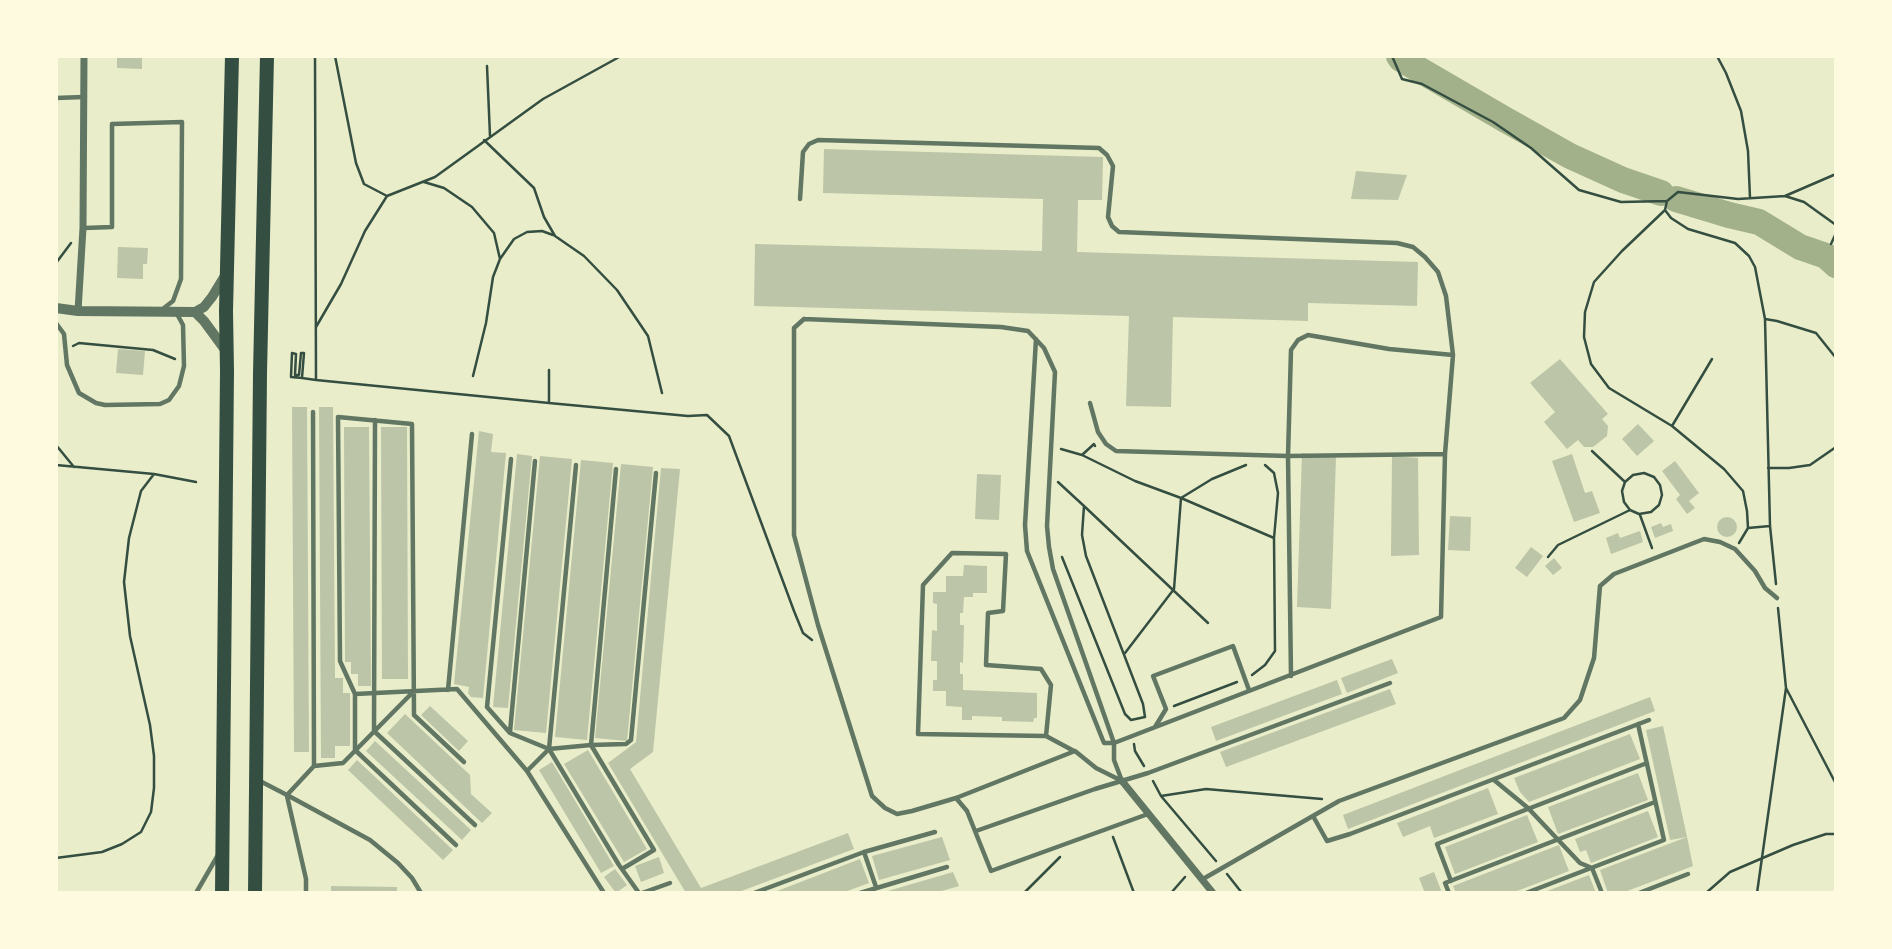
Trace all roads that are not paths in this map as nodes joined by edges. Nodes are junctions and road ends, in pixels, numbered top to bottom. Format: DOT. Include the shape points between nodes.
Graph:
graph roads {
  1 [pos="84,56"];
  2 [pos="232,56"];
  3 [pos="267,56"];
  4 [pos="83,97"];
  5 [pos="56,98"];
  6 [pos="800,199"];
  7 [pos="83,228"];
  8 [pos="227,272"];
  9 [pos="56,308"];
  10 [pos="78,311"];
  11 [pos="160,311"];
  12 [pos="195,312"];
  13 [pos="175,313"];
  14 [pos="56,323"];
  15 [pos="1036,340"];
  16 [pos="226,352"];
  17 [pos="1453,355"];
  18 [pos="1090,403"];
  19 [pos="313,412"];
  20 [pos="375,420"];
  21 [pos="472,434"];
  22 [pos="1444,454"];
  23 [pos="1288,456"];
  24 [pos="511,459"];
  25 [pos="535,461"];
  26 [pos="576,465"];
  27 [pos="617,469"];
  28 [pos="656,473"];
  29 [pos="1777,598"];
  30 [pos="1291,676"];
  31 [pos="1390,683"];
  32 [pos="448,690"];
  33 [pos="1250,690"];
  34 [pos="413,691"];
  35 [pos="374,693"];
  36 [pos="355,694"];
  37 [pos="1649,720"];
  38 [pos="1638,724"];
  39 [pos="1154,728"];
  40 [pos="374,731"];
  41 [pos="510,733"];
  42 [pos="1046,736"];
  43 [pos="1114,743"];
  44 [pos="591,745"];
  45 [pos="549,749"];
  46 [pos="355,750"];
  47 [pos="1075,751"];
  48 [pos="464,762"];
  49 [pos="1647,763"];
  50 [pos="314,766"];
  51 [pos="527,771"];
  52 [pos="256,779"];
  53 [pos="1493,779"];
  54 [pos="1122,781"];
  55 [pos="287,795"];
  56 [pos="956,798"];
  57 [pos="1655,802"];
  58 [pos="1528,808"];
  59 [pos="1148,814"];
  60 [pos="1313,816"];
  61 [pos="475,825"];
  62 [pos="976,831"];
  63 [pos="935,832"];
  64 [pos="1559,839"];
  65 [pos="456,845"];
  66 [pos="222,849"];
  67 [pos="864,852"];
  68 [pos="947,867"];
  69 [pos="1592,868"];
  70 [pos="622,869"];
  71 [pos="1688,874"];
  72 [pos="1202,880"];
  73 [pos="1451,880"];
  74 [pos="670,883"];
  75 [pos="876,887"];
  76 [pos="196,893"];
  77 [pos="222,893"];
  78 [pos="255,893"];
  79 [pos="306,893"];
  80 [pos="421,893"];
  81 [pos="604,893"];
  82 [pos="641,893"];
  83 [pos="754,893"];
  84 [pos="860,893"];
  85 [pos="1213,893"];
  86 [pos="1449,893"];
  87 [pos="1527,893"];
  88 [pos="1602,893"];
  89 [pos="1639,893"];
  1 -- 4 [label="street"];
  2 -- 8 [label="main road"];
  3 -- 52 [label="main road"];
  4 -- 5 [label="lane"];
  4 -- 7 [label="street"];
  6 -- 17 [label="lane" via="803,152 818,140 1099,148 1113,166 1108,217 1119,232 1413,247 1438,272 1446,296"];
  7 -- 10 [label="street"];
  7 -- 11 [label="lane" via="112,227 112,124 183,122 181,279 173,301"];
  8 -- 12 [label="street" via="212,297"];
  8 -- 16 [label="main road"];
  9 -- 10 [label="street"];
  10 -- 11 [label="street"];
  11 -- 13 [label="street"];
  12 -- 13 [label="street"];
  12 -- 16 [label="street"];
  13 -- 14 [label="lane" via="183,325 185,363 179,386 164,403 105,405 79,393 67,365 64,334"];
  15 -- 43 [label="lane" via="1049,355 1055,372 1047,526 1053,569"];
  15 -- 43 [label="lane" via="1027,551 1104,743"];
  15 -- 56 [label="lane" via="1028,331 1001,327 804,319 794,328 794,535 872,796 897,814"];
  16 -- 66 [label="main road"];
  17 -- 22 [label="lane"];
  17 -- 23 [label="lane" via="1308,335 1298,340 1291,350"];
  18 -- 23 [label="lane" via="1098,432 1116,451"];
  19 -- 50 [label="lane"];
  20 -- 34 [label="lane" via="412,424"];
  20 -- 35 [label="lane"];
  20 -- 36 [label="lane" via="338,417 340,660"];
  21 -- 32 [label="lane"];
  22 -- 23 [label="lane"];
  22 -- 30 [label="lane" via="1441,617"];
  23 -- 30 [label="lane"];
  24 -- 41 [label="lane" via="487,707"];
  25 -- 41 [label="lane"];
  26 -- 45 [label="lane"];
  27 -- 44 [label="lane"];
  28 -- 44 [label="lane" via="631,740"];
  29 -- 60 [label="lane" via="1735,549 1704,539 1614,574 1600,586 1594,658 1580,700 1564,718 1339,801"];
  30 -- 33 [label="lane"];
  31 -- 54 [label="lane"];
  32 -- 34 [label="lane"];
  32 -- 51 [label="lane" via="457,689"];
  33 -- 39 [label="lane"];
  33 -- 39 [label="lane" via="1233,646 1153,676 1166,709"];
  34 -- 35 [label="lane"];
  34 -- 40 [label="lane"];
  34 -- 48 [label="lane" via="414,715"];
  35 -- 36 [label="lane"];
  35 -- 40 [label="lane"];
  36 -- 46 [label="lane"];
  37 -- 38 [label="lane"];
  38 -- 49 [label="lane"];
  38 -- 53 [label="lane"];
  39 -- 43 [label="lane"];
  40 -- 46 [label="lane"];
  40 -- 61 [label="lane"];
  41 -- 45 [label="lane"];
  42 -- 42 [label="lane" via="918,733 923,584 951,553 1006,554 1003,611 988,614 986,665 1041,669 1051,685"];
  42 -- 47 [label="lane"];
  43 -- 54 [label="lane" via="1114,760"];
  44 -- 45 [label="lane"];
  44 -- 70 [label="lane" via="654,850"];
  45 -- 51 [label="lane"];
  45 -- 70 [label="lane"];
  46 -- 50 [label="lane" via="343,763"];
  46 -- 65 [label="lane"];
  47 -- 54 [label="lane"];
  47 -- 56 [label="lane"];
  49 -- 57 [label="lane"];
  49 -- 58 [label="lane"];
  50 -- 55 [label="lane"];
  51 -- 81 [label="lane"];
  52 -- 55 [label="lane"];
  52 -- 78 [label="main road"];
  53 -- 58 [label="lane"];
  53 -- 60 [label="lane" via="1326,841"];
  54 -- 59 [label="street"];
  54 -- 62 [label="lane"];
  55 -- 79 [label="lane"];
  55 -- 80 [label="lane" via="370,840 398,863"];
  56 -- 62 [label="lane"];
  57 -- 64 [label="lane"];
  57 -- 69 [label="lane" via="1664,840"];
  58 -- 64 [label="lane"];
  58 -- 73 [label="lane" via="1437,844"];
  59 -- 62 [label="lane" via="991,871"];
  59 -- 72 [label="street"];
  60 -- 72 [label="lane"];
  63 -- 67 [label="lane"];
  64 -- 69 [label="lane" via="1580,863"];
  64 -- 73 [label="lane"];
  66 -- 76 [label="lane"];
  66 -- 77 [label="main road"];
  67 -- 75 [label="lane"];
  67 -- 83 [label="lane"];
  68 -- 75 [label="lane"];
  69 -- 87 [label="lane"];
  69 -- 88 [label="lane"];
  70 -- 82 [label="lane"];
  71 -- 89 [label="lane"];
  72 -- 85 [label="street"];
  73 -- 86 [label="lane" via="1445,883"];
  74 -- 82 [label="lane"];
  75 -- 84 [label="lane"];
}
